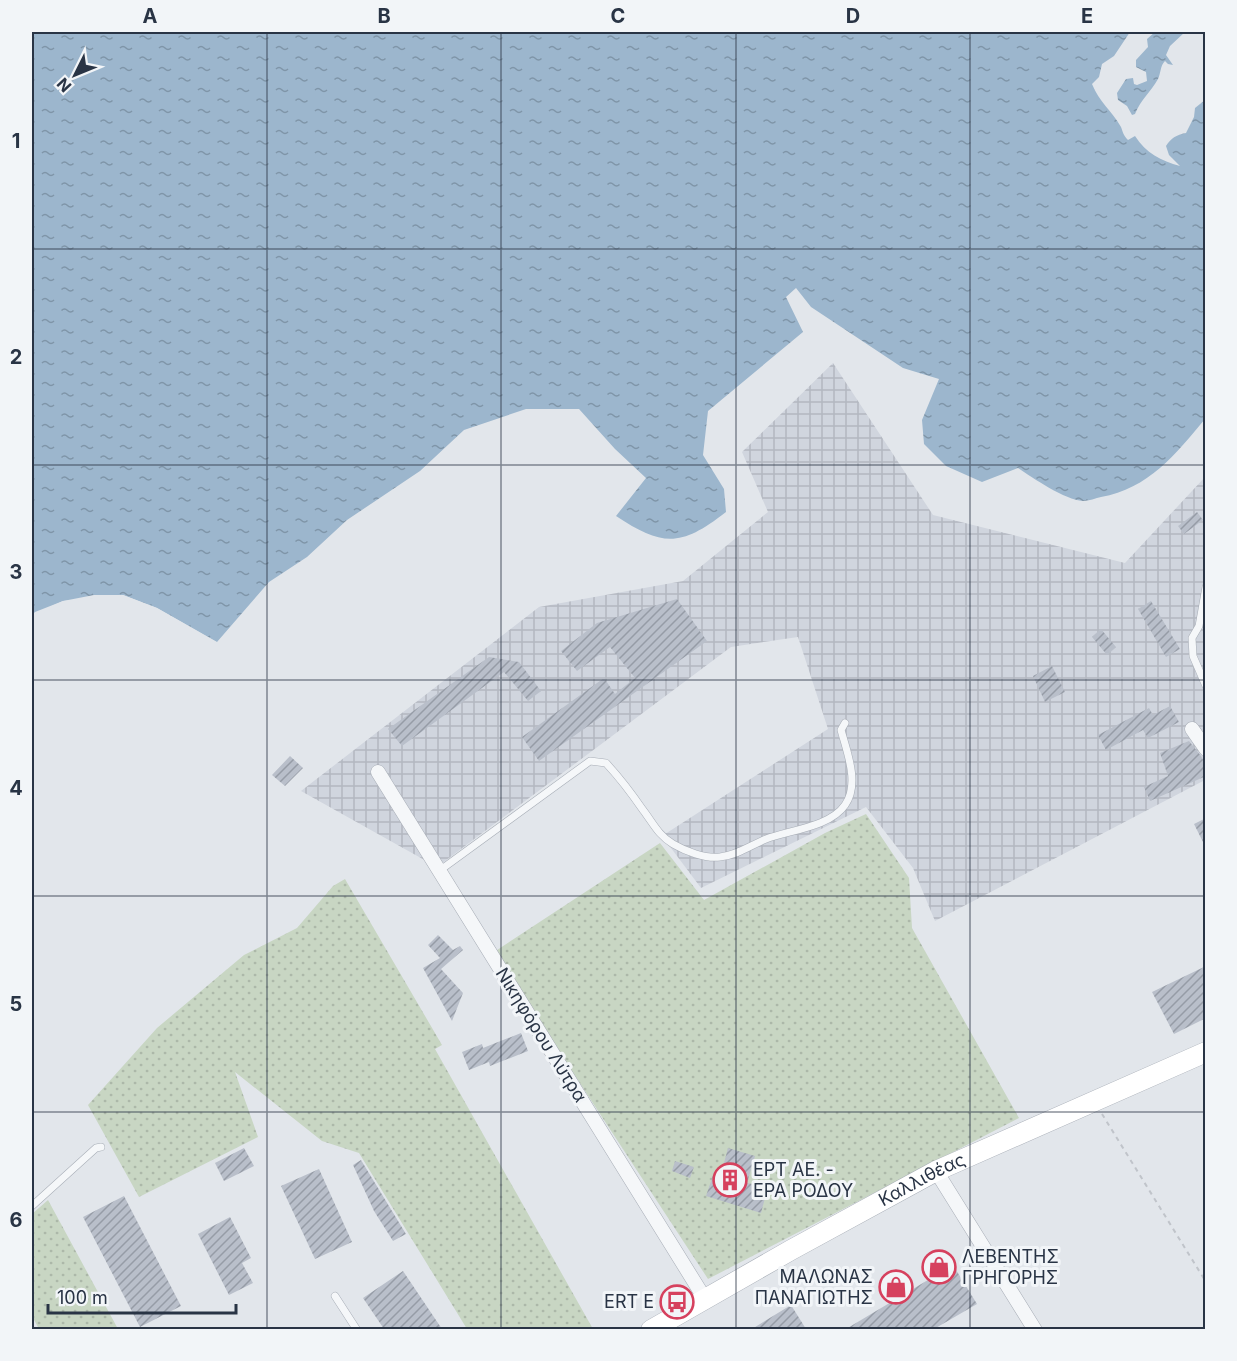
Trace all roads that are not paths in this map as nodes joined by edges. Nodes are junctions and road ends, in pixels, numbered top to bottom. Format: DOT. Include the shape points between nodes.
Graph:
graph roads {
  1 [pos="1206,587"];
  2 [pos="1202,624"];
  3 [pos="1206,686"];
  4 [pos="845,723"];
  5 [pos="1192,729"];
  6 [pos="1206,749"];
  7 [pos="378,772"];
  8 [pos="440,871"];
  9 [pos="1206,1052"];
  10 [pos="101,1147"];
  11 [pos="936,1171"];
  12 [pos="32,1206"];
  13 [pos="335,1296"];
  14 [pos="705,1299"];
  15 [pos="665,1324"];
  16 [pos="357,1329"];
  17 [pos="651,1329"];
  18 [pos="1035,1329"];
  1 -- 2 [label="lane"];
  2 -- 3 [label="lane" via="1192,638 1193,656"];
  4 -- 8 [label="lane" via="841,730 852,771 850,793 845,806 831,818 806,828 719,858 695,854 655,830 606,763 590,760"];
  5 -- 6 [label="street"];
  7 -- 8 [label="street, Νικηφόρου Λύτρα"];
  8 -- 14 [label="street, Νικηφόρου Λύτρα"];
  9 -- 11 [label="main road, Καλλιθέας"];
  10 -- 12 [label="lane"];
  11 -- 14 [label="main road, Καλλιθέας"];
  11 -- 18 [label="street"];
  13 -- 16 [label="lane"];
  14 -- 15 [label="main road, Καλλιθέας"];
  15 -- 17 [label="main road, Καλλιθέας"];
}
